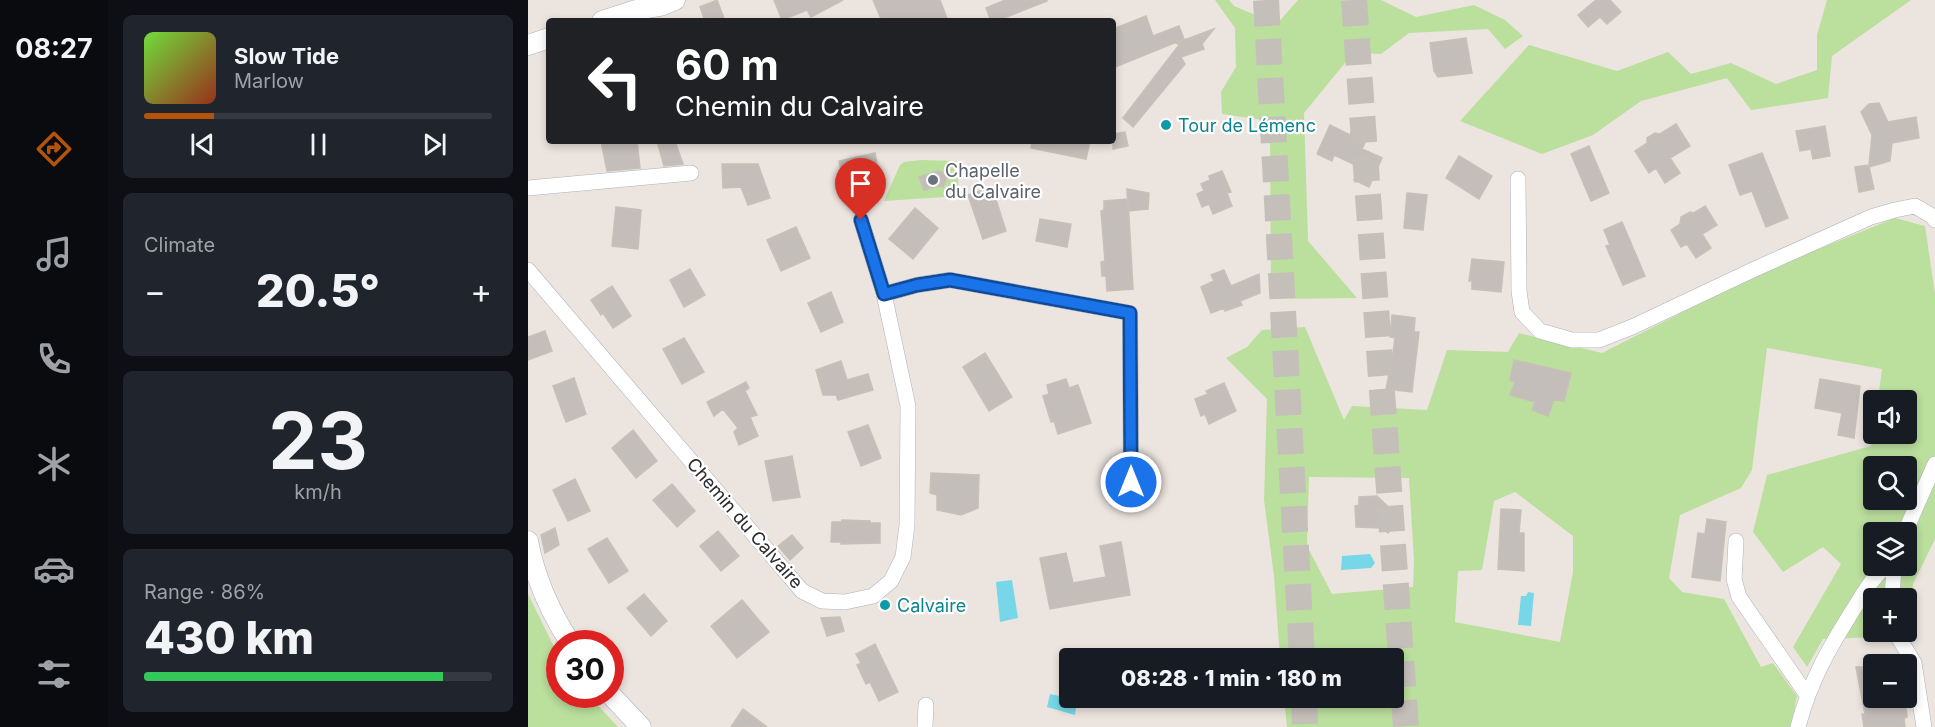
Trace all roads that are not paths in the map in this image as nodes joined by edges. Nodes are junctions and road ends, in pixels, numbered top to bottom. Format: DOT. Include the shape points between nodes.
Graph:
graph roads {
  1 [pos="653,0"];
  2 [pos="675,0"];
  3 [pos="636,10"];
  4 [pos="611,18"];
  5 [pos="546,39"];
  6 [pos="528,45"];
  7 [pos="691,173"];
  8 [pos="1518,179"];
  9 [pos="528,188"];
  10 [pos="861,220"];
  11 [pos="1935,220"];
  12 [pos="528,270"];
  13 [pos="884,294"];
  14 [pos="1935,464"];
  15 [pos="1131,482"];
  16 [pos="1909,522"];
  17 [pos="528,541"];
  18 [pos="1736,541"];
  19 [pos="1875,576"];
  20 [pos="562,630"];
  21 [pos="1901,642"];
  22 [pos="1807,695"];
  23 [pos="926,705"];
  24 [pos="623,708"];
  25 [pos="641,727"];
  26 [pos="925,727"];
  27 [pos="1798,727"];
  28 [pos="1924,727"];
  1 -- 3 [label="street"];
  2 -- 3 [label="street"];
  3 -- 4 [label="street"];
  5 -- 6 [label="street"];
  7 -- 9 [label="street"];
  8 -- 11 [label="street" via="1522,312 1540,330 1572,340 1599,339 1632,327 1871,217 1915,206"];
  10 -- 13 [label="street, Chemin du Calvaire"];
  12 -- 13 [label="street, Chemin du Calvaire" via="802,591 822,601 845,602 873,596 891,581 903,557 908,525 908,406"];
  13 -- 15 [label="street" via="950,280 1130,313"];
  14 -- 16 [label="street"];
  17 -- 20 [label="street" via="542,588"];
  18 -- 22 [label="street" via="1734,579 1739,597"];
  19 -- 22 [label="street" via="1828,650"];
  21 -- 28 [label="street" via="1914,663"];
  22 -- 27 [label="street"];
  23 -- 26 [label="street"];
  24 -- 25 [label="street"];
}
